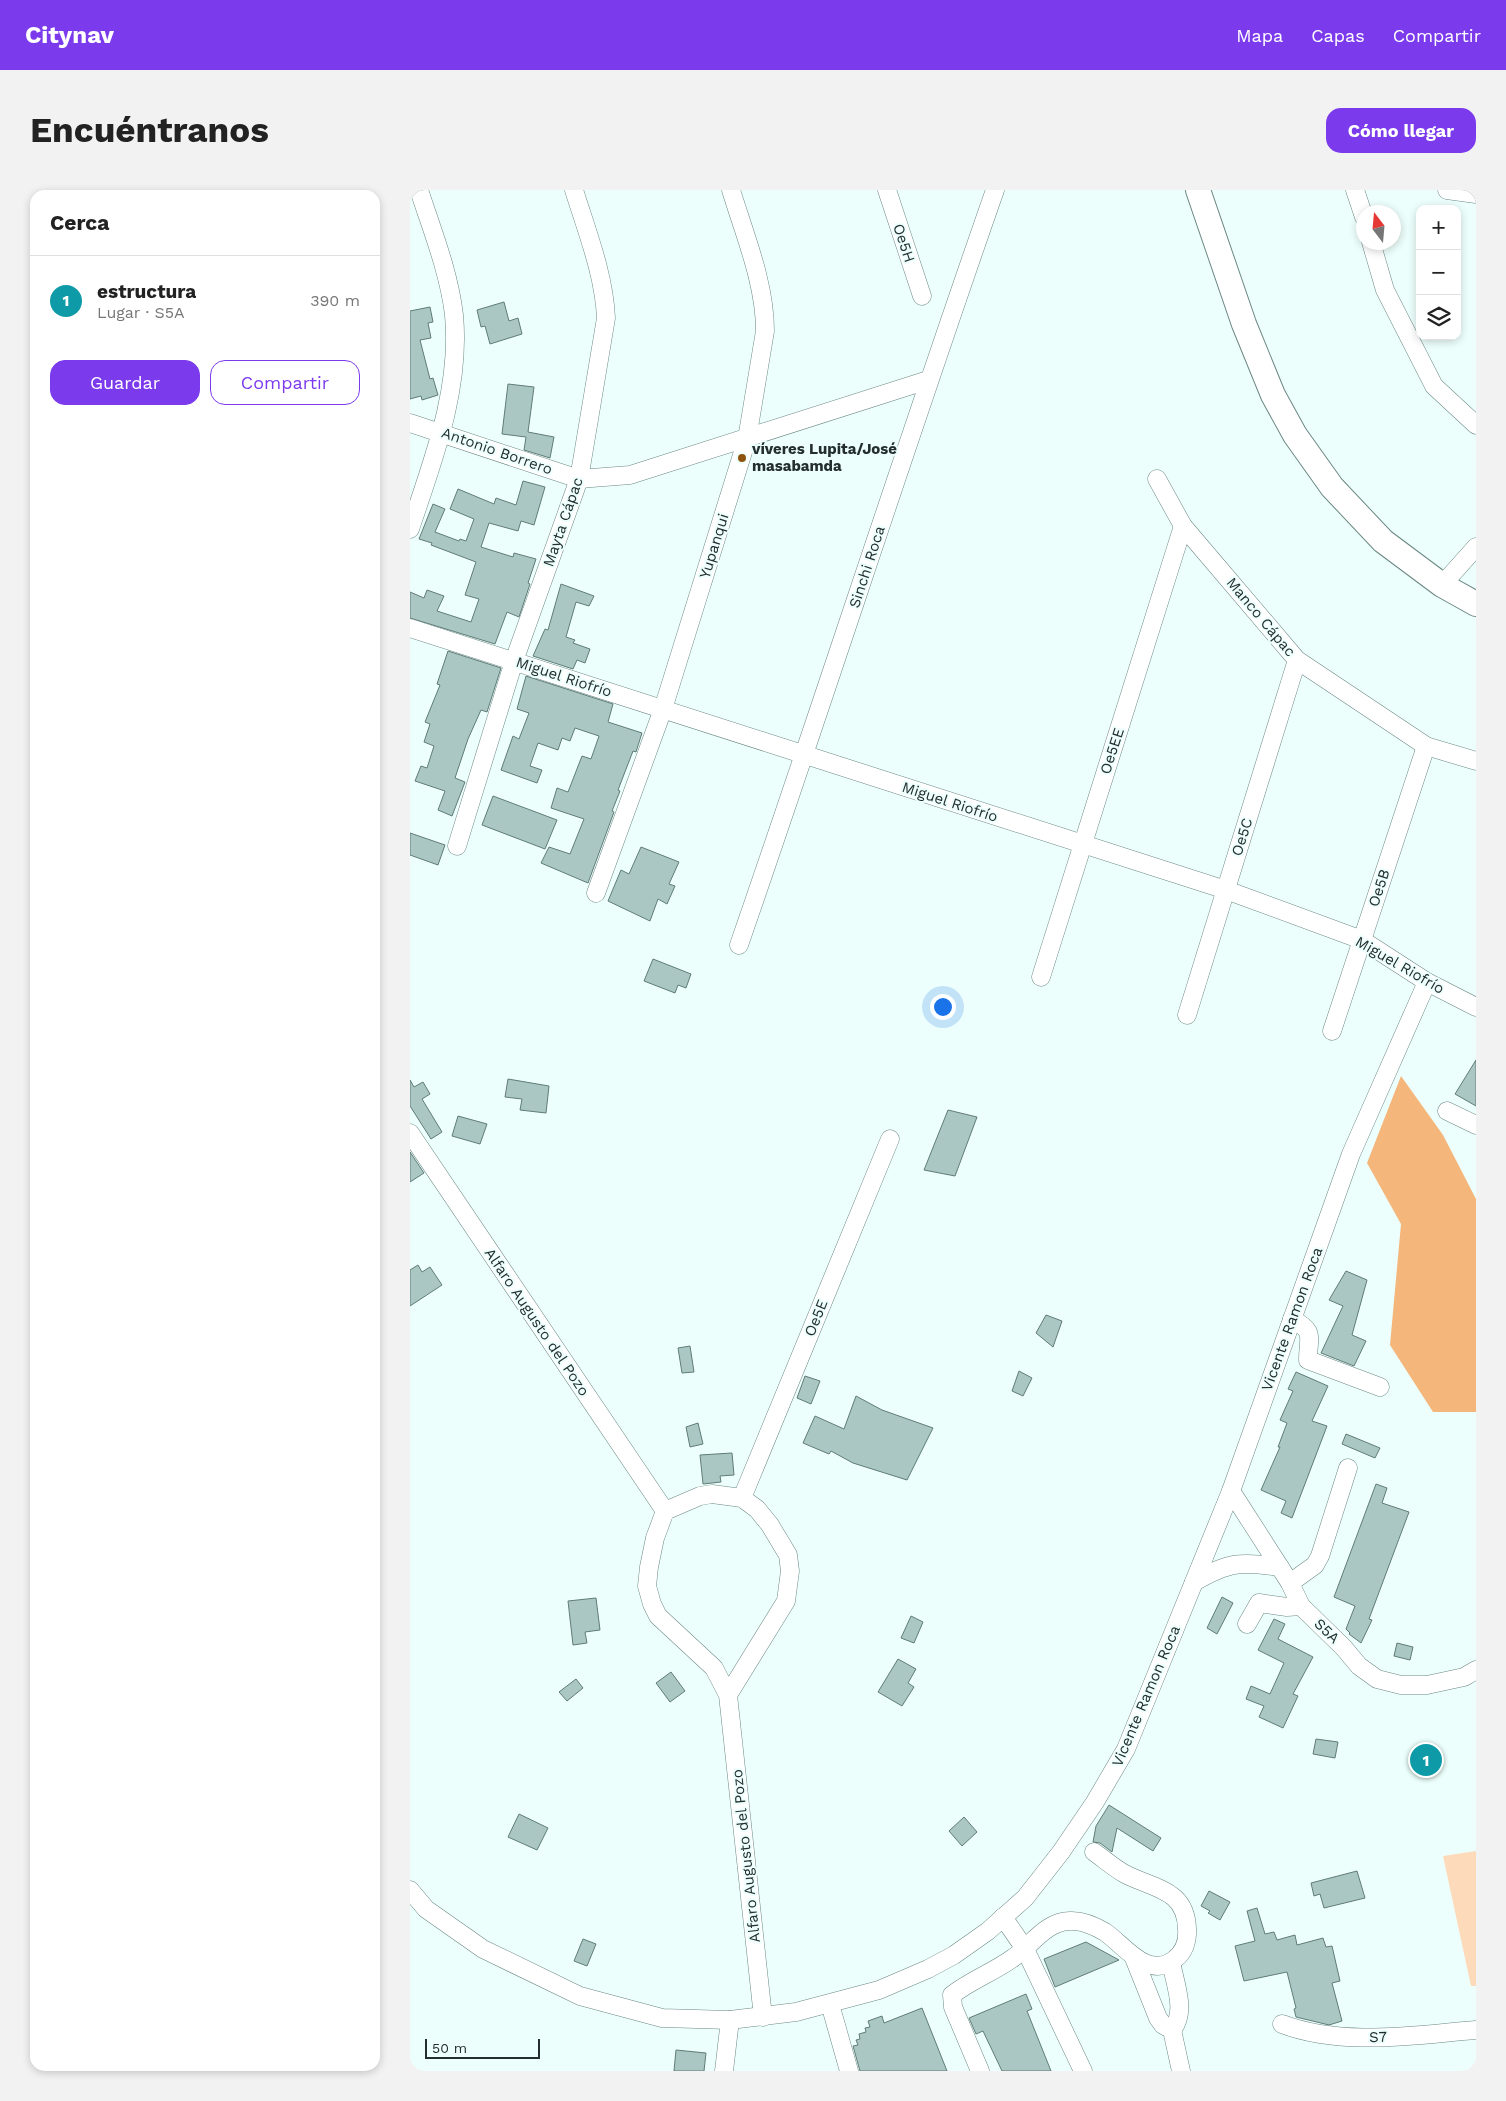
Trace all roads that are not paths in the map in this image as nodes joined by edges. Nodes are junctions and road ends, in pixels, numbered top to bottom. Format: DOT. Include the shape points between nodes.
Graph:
graph roads {
  1 [pos="419,190"];
  2 [pos="574,190"];
  3 [pos="731,190"];
  4 [pos="887,190"];
  5 [pos="995,190"];
  6 [pos="1198,190"];
  7 [pos="1356,190"];
  8 [pos="1447,190"];
  9 [pos="1476,194"];
  10 [pos="1360,205"];
  11 [pos="1373,250"];
  12 [pos="922,296"];
  13 [pos="928,380"];
  14 [pos="410,423"];
  15 [pos="1476,425"];
  16 [pos="443,433"];
  17 [pos="747,439"];
  18 [pos="579,479"];
  19 [pos="1156,479"];
  20 [pos="1183,526"];
  21 [pos="410,530"];
  22 [pos="1476,547"];
  23 [pos="1442,585"];
  24 [pos="1476,604"];
  25 [pos="410,628"];
  26 [pos="1297,660"];
  27 [pos="514,661"];
  28 [pos="664,709"];
  29 [pos="1426,746"];
  30 [pos="805,755"];
  31 [pos="1476,761"];
  32 [pos="1082,844"];
  33 [pos="457,846"];
  34 [pos="1226,890"];
  35 [pos="596,893"];
  36 [pos="1362,940"];
  37 [pos="739,945"];
  38 [pos="1041,977"];
  39 [pos="1427,982"];
  40 [pos="1476,1007"];
  41 [pos="1187,1015"];
  42 [pos="1332,1031"];
  43 [pos="1447,1111"];
  44 [pos="1476,1125"];
  45 [pos="410,1133"];
  46 [pos="890,1139"];
  47 [pos="1292,1319"];
  48 [pos="1380,1387"];
  49 [pos="1348,1468"];
  50 [pos="1231,1491"];
  51 [pos="742,1498"];
  52 [pos="665,1511"];
  53 [pos="1280,1567"];
  54 [pos="1194,1582"];
  55 [pos="1290,1583"];
  56 [pos="1301,1606"];
  57 [pos="1247,1624"];
  58 [pos="1476,1670"];
  59 [pos="728,1694"];
  60 [pos="1094,1852"];
  61 [pos="410,1890"];
  62 [pos="1003,1917"];
  63 [pos="1025,1949"];
  64 [pos="1134,1958"];
  65 [pos="1171,1962"];
  66 [pos="830,2004"];
  67 [pos="763,2017"];
  68 [pos="730,2020"];
  69 [pos="1282,2024"];
  70 [pos="1172,2030"];
  71 [pos="1476,2030"];
  72 [pos="724,2071"];
  73 [pos="849,2071"];
  74 [pos="980,2071"];
  75 [pos="1083,2071"];
  76 [pos="1181,2071"];
  1 -- 16 [label="street" via="449,287 454,314 454,363"];
  2 -- 18 [label="street, Mayta Cápac" via="597,263 606,318"];
  3 -- 17 [label="street, Yupanqui" via="763,294 765,315"];
  4 -- 12 [label="street, Oe5H"];
  5 -- 13 [label="street, Sinchi Roca"];
  6 -- 23 [label="main road" via="1244,324 1273,396 1295,435 1332,487 1383,541"];
  7 -- 10 [label="street"];
  8 -- 9 [label="street"];
  11 -- 15 [label="street" via="1385,290 1434,386"];
  13 -- 17 [label="street, Antonio Borrero"];
  13 -- 30 [label="street, Sinchi Roca"];
  14 -- 16 [label="street, Antonio Borrero"];
  16 -- 18 [label="street, Antonio Borrero"];
  16 -- 21 [label="street"];
  17 -- 18 [label="street, Antonio Borrero" via="630,475"];
  17 -- 28 [label="street, Yupanqui"];
  18 -- 27 [label="street, Mayta Cápac"];
  19 -- 20 [label="street, Manco Cápac"];
  20 -- 26 [label="street, Manco Cápac"];
  20 -- 32 [label="street, Oe5EE"];
  22 -- 23 [label="street"];
  23 -- 24 [label="main road"];
  25 -- 27 [label="street, Miguel Riofrío"];
  26 -- 29 [label="street, Manco Cápac"];
  26 -- 34 [label="street, Oe5C"];
  27 -- 28 [label="street, Miguel Riofrío"];
  27 -- 33 [label="street, Mayta Cápac"];
  28 -- 30 [label="street, Miguel Riofrío"];
  28 -- 35 [label="street, Yupanqui"];
  29 -- 31 [label="street, Manco Cápac"];
  29 -- 36 [label="street, Oe5B"];
  30 -- 32 [label="street, Miguel Riofrío"];
  30 -- 37 [label="street, Sinchi Roca"];
  32 -- 34 [label="street, Miguel Riofrío"];
  32 -- 38 [label="street, Oe5EE"];
  34 -- 36 [label="street, Miguel Riofrío"];
  34 -- 41 [label="street, Oe5C"];
  36 -- 39 [label="street, Miguel Riofrío"];
  36 -- 42 [label="street, Oe5B"];
  39 -- 40 [label="street, Miguel Riofrío"];
  39 -- 47 [label="street, Vicente Ramon Roca" via="1351,1154"];
  43 -- 44 [label="street"];
  45 -- 52 [label="street, Alfaro Augusto del Pozo"];
  46 -- 51 [label="street, Oe5E"];
  47 -- 48 [label="street" via="1306,1326 1308,1331 1308,1360"];
  47 -- 50 [label="street, Vicente Ramon Roca"];
  49 -- 55 [label="street" via="1320,1556 1315,1564"];
  50 -- 53 [label="street, S5A"];
  50 -- 54 [label="street, Vicente Ramon Roca"];
  51 -- 52 [label="street" via="712,1494 700,1496"];
  51 -- 59 [label="street" via="757,1510 780,1540 788,1554 790,1571 786,1601"];
  52 -- 59 [label="street, Alfaro Augusto del Pozo" via="649,1568 647,1586 652,1604 658,1616 714,1668"];
  53 -- 54 [label="street" via="1233,1564"];
  53 -- 55 [label="street, S5A"];
  54 -- 62 [label="street, Vicente Ramon Roca" via="1126,1749 1096,1802 1025,1898"];
  55 -- 56 [label="street, S5A"];
  56 -- 57 [label="street" via="1258,1603"];
  56 -- 58 [label="street, S5A" via="1359,1666 1377,1679 1401,1685 1427,1685 1464,1677"];
  59 -- 67 [label="street, Alfaro Augusto del Pozo"];
  60 -- 65 [label="street" via="1125,1874 1175,1896 1187,1916 1188,1936 1182,1954"];
  61 -- 68 [label="street, Vicente Ramon Roca" via="426,1909 483,1949 580,1996 662,2018"];
  62 -- 63 [label="street"];
  62 -- 66 [label="street, Vicente Ramon Roca" via="928,1969 878,1990"];
  63 -- 64 [label="street" via="1054,1925 1069,1921 1105,1932"];
  63 -- 74 [label="street" via="952,1995 952,2007"];
  63 -- 75 [label="street"];
  64 -- 65 [label="street" via="1154,1966"];
  64 -- 70 [label="street" via="1158,2018"];
  65 -- 70 [label="street" via="1180,2012"];
  66 -- 67 [label="street, Vicente Ramon Roca"];
  66 -- 73 [label="street"];
  67 -- 68 [label="street, Vicente Ramon Roca"];
  68 -- 72 [label="street"];
  69 -- 71 [label="street, S7" via="1321,2035 1364,2038"];
  70 -- 76 [label="street"];
}
